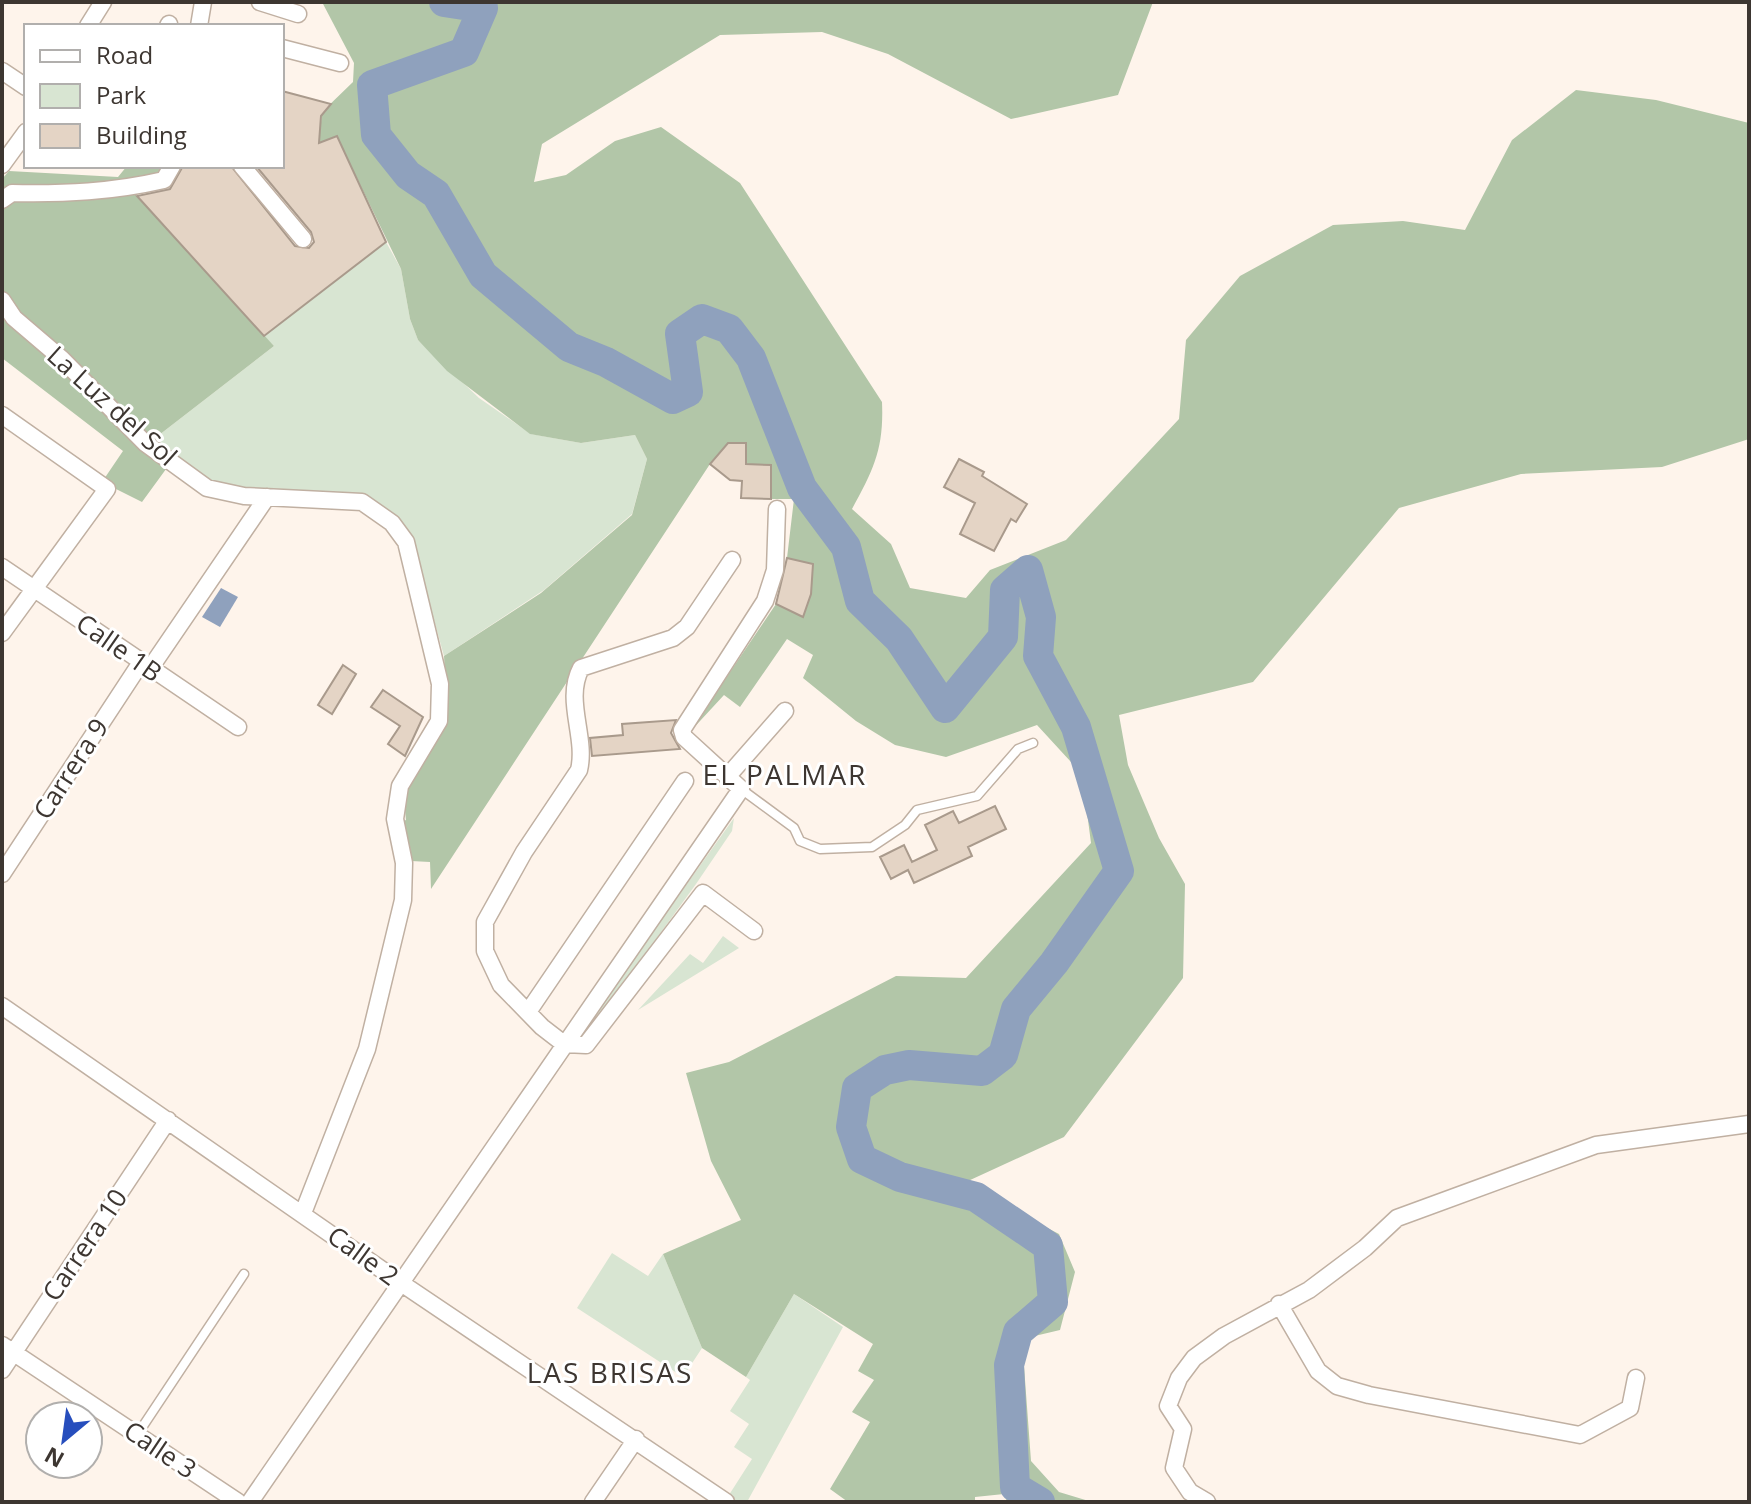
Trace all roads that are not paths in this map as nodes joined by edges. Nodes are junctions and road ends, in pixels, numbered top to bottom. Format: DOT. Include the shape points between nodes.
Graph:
graph roads {
  1 [pos="103,2"];
  2 [pos="203,2"];
  3 [pos="260,2"];
  4 [pos="298,14"];
  5 [pos="89,24"];
  6 [pos="199,24"];
  7 [pos="284,49"];
  8 [pos="340,63"];
  9 [pos="2,71"];
  10 [pos="24,86"];
  11 [pos="24,135"];
  12 [pos="2,165"];
  13 [pos="171,168"];
  14 [pos="244,168"];
  15 [pos="2,200"];
  16 [pos="303,239"];
  17 [pos="2,300"];
  18 [pos="2,415"];
  19 [pos="267,497"];
  20 [pos="777,509"];
  21 [pos="732,560"];
  22 [pos="2,567"];
  23 [pos="33,589"];
  24 [pos="2,633"];
  25 [pos="145,667"];
  26 [pos="785,711"];
  27 [pos="238,727"];
  28 [pos="1033,743"];
  29 [pos="727,777"];
  30 [pos="685,781"];
  31 [pos="741,789"];
  32 [pos="2,874"];
  33 [pos="754,931"];
  34 [pos="2,1006"];
  35 [pos="528,1012"];
  36 [pos="564,1044"];
  37 [pos="168,1120"];
  38 [pos="1749,1124"];
  39 [pos="303,1213"];
  40 [pos="244,1274"];
  41 [pos="401,1283"];
  42 [pos="1279,1304"];
  43 [pos="8,1349"];
  44 [pos="2,1370"];
  45 [pos="1636,1378"];
  46 [pos="137,1435"];
  47 [pos="636,1439"];
  48 [pos="238,1502"];
  49 [pos="250,1502"];
  50 [pos="593,1502"];
  51 [pos="726,1502"];
  52 [pos="1207,1502"];
  1 -- 5 [label="street"];
  2 -- 6 [label="street"];
  3 -- 4 [label="street"];
  7 -- 8 [label="street"];
  9 -- 10 [label="street"];
  11 -- 12 [label="street"];
  13 -- 15 [label="street" via="164,180 122,189 12,193"];
  14 -- 16 [label="street"];
  17 -- 19 [label="street, La Luz del Sol" via="14,318 145,443 207,488"];
  18 -- 23 [label="street" via="107,489"];
  19 -- 25 [label="street, Carrera 9"];
  19 -- 39 [label="street, La Luz del Sol" via="362,502 392,523 406,542 440,684 439,721 400,786 395,819 404,863 403,900 367,1049"];
  20 -- 29 [label="street" via="775,570 765,601 682,730"];
  21 -- 35 [label="street" via="687,627 673,638 581,668 576,677 579,770 485,922 485,951 501,985"];
  22 -- 23 [label="street, Calle 1B"];
  23 -- 24 [label="street"];
  23 -- 25 [label="street, Calle 1B"];
  25 -- 27 [label="street, Calle 1B"];
  25 -- 32 [label="street, Carrera 9"];
  26 -- 29 [label="street"];
  28 -- 31 [label="lane" via="1018,749 977,796 917,810 872,847 808,846 794,828"];
  29 -- 31 [label="street"];
  30 -- 35 [label="street"];
  31 -- 36 [label="street"];
  33 -- 36 [label="street" via="703,893 586,1045"];
  34 -- 37 [label="street, Calle 2"];
  35 -- 36 [label="street"];
  36 -- 41 [label="street"];
  37 -- 39 [label="street, Calle 2"];
  37 -- 43 [label="street, Carrera 10"];
  38 -- 42 [label="street" via="1596,1145 1411,1212 1309,1290"];
  39 -- 41 [label="street, Calle 2"];
  40 -- 46 [label="lane"];
  41 -- 47 [label="street, Calle 2"];
  41 -- 49 [label="street"];
  42 -- 45 [label="street" via="1318,1371 1337,1386 1369,1395 1580,1435 1630,1408"];
  42 -- 52 [label="street" via="1194,1358 1168,1406 1183,1429 1174,1468 1190,1492"];
  43 -- 44 [label="street, Carrera 10"];
  43 -- 46 [label="street, Calle 3"];
  46 -- 48 [label="street, Calle 3"];
  47 -- 50 [label="street"];
  47 -- 51 [label="street, Calle 2"];
}
